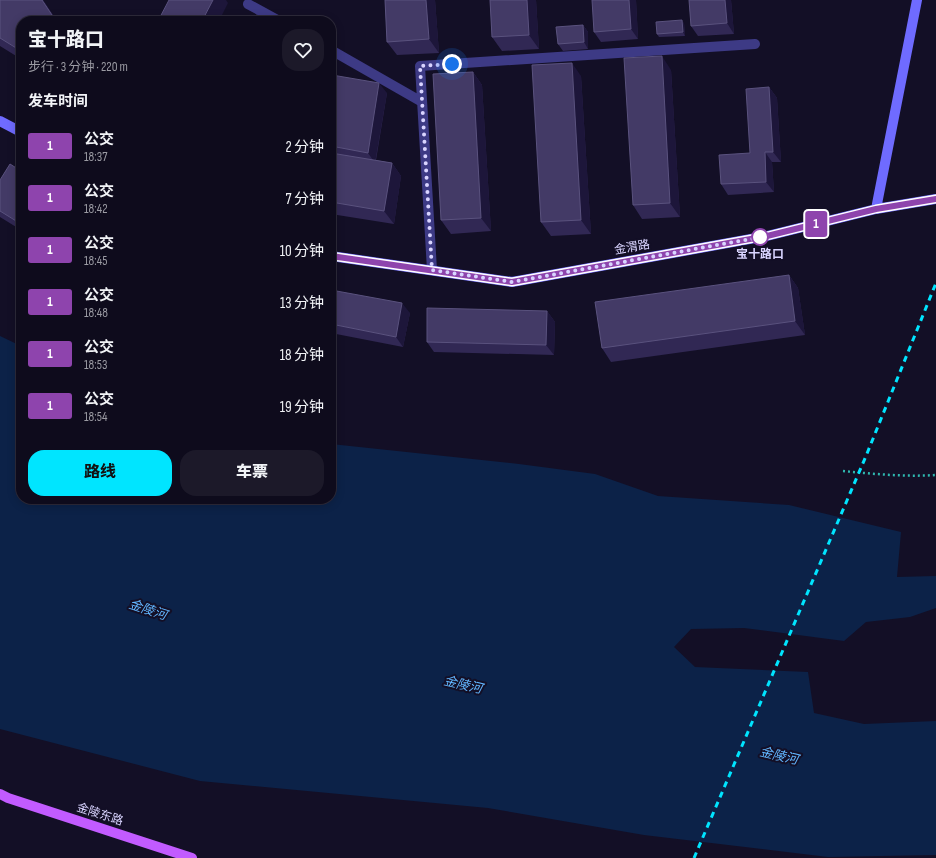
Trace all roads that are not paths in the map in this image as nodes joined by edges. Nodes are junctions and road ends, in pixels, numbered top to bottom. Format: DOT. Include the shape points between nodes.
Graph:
graph roads {
  1 [pos="917,0"];
  2 [pos="248,4"];
  3 [pos="270,16"];
  4 [pos="755,44"];
  5 [pos="336,53"];
  6 [pos="422,102"];
  7 [pos="0,121"];
  8 [pos="16,129"];
  9 [pos="936,199"];
  10 [pos="876,209"];
  11 [pos="336,257"];
  12 [pos="432,270"];
  13 [pos="0,794"];
  14 [pos="192,858"];
  1 -- 10 [label="main road"];
  2 -- 3 [label="street"];
  4 -- 6 [label="street" via="420,66"];
  5 -- 6 [label="street"];
  6 -- 12 [label="street"];
  7 -- 8 [label="main road"];
  9 -- 10 [label="main road, 金渭路"];
  10 -- 12 [label="main road, 金渭路" via="767,236 512,282"];
  11 -- 12 [label="main road, 金渭路"];
  13 -- 14 [label="main road, 金陵东路"];
}
